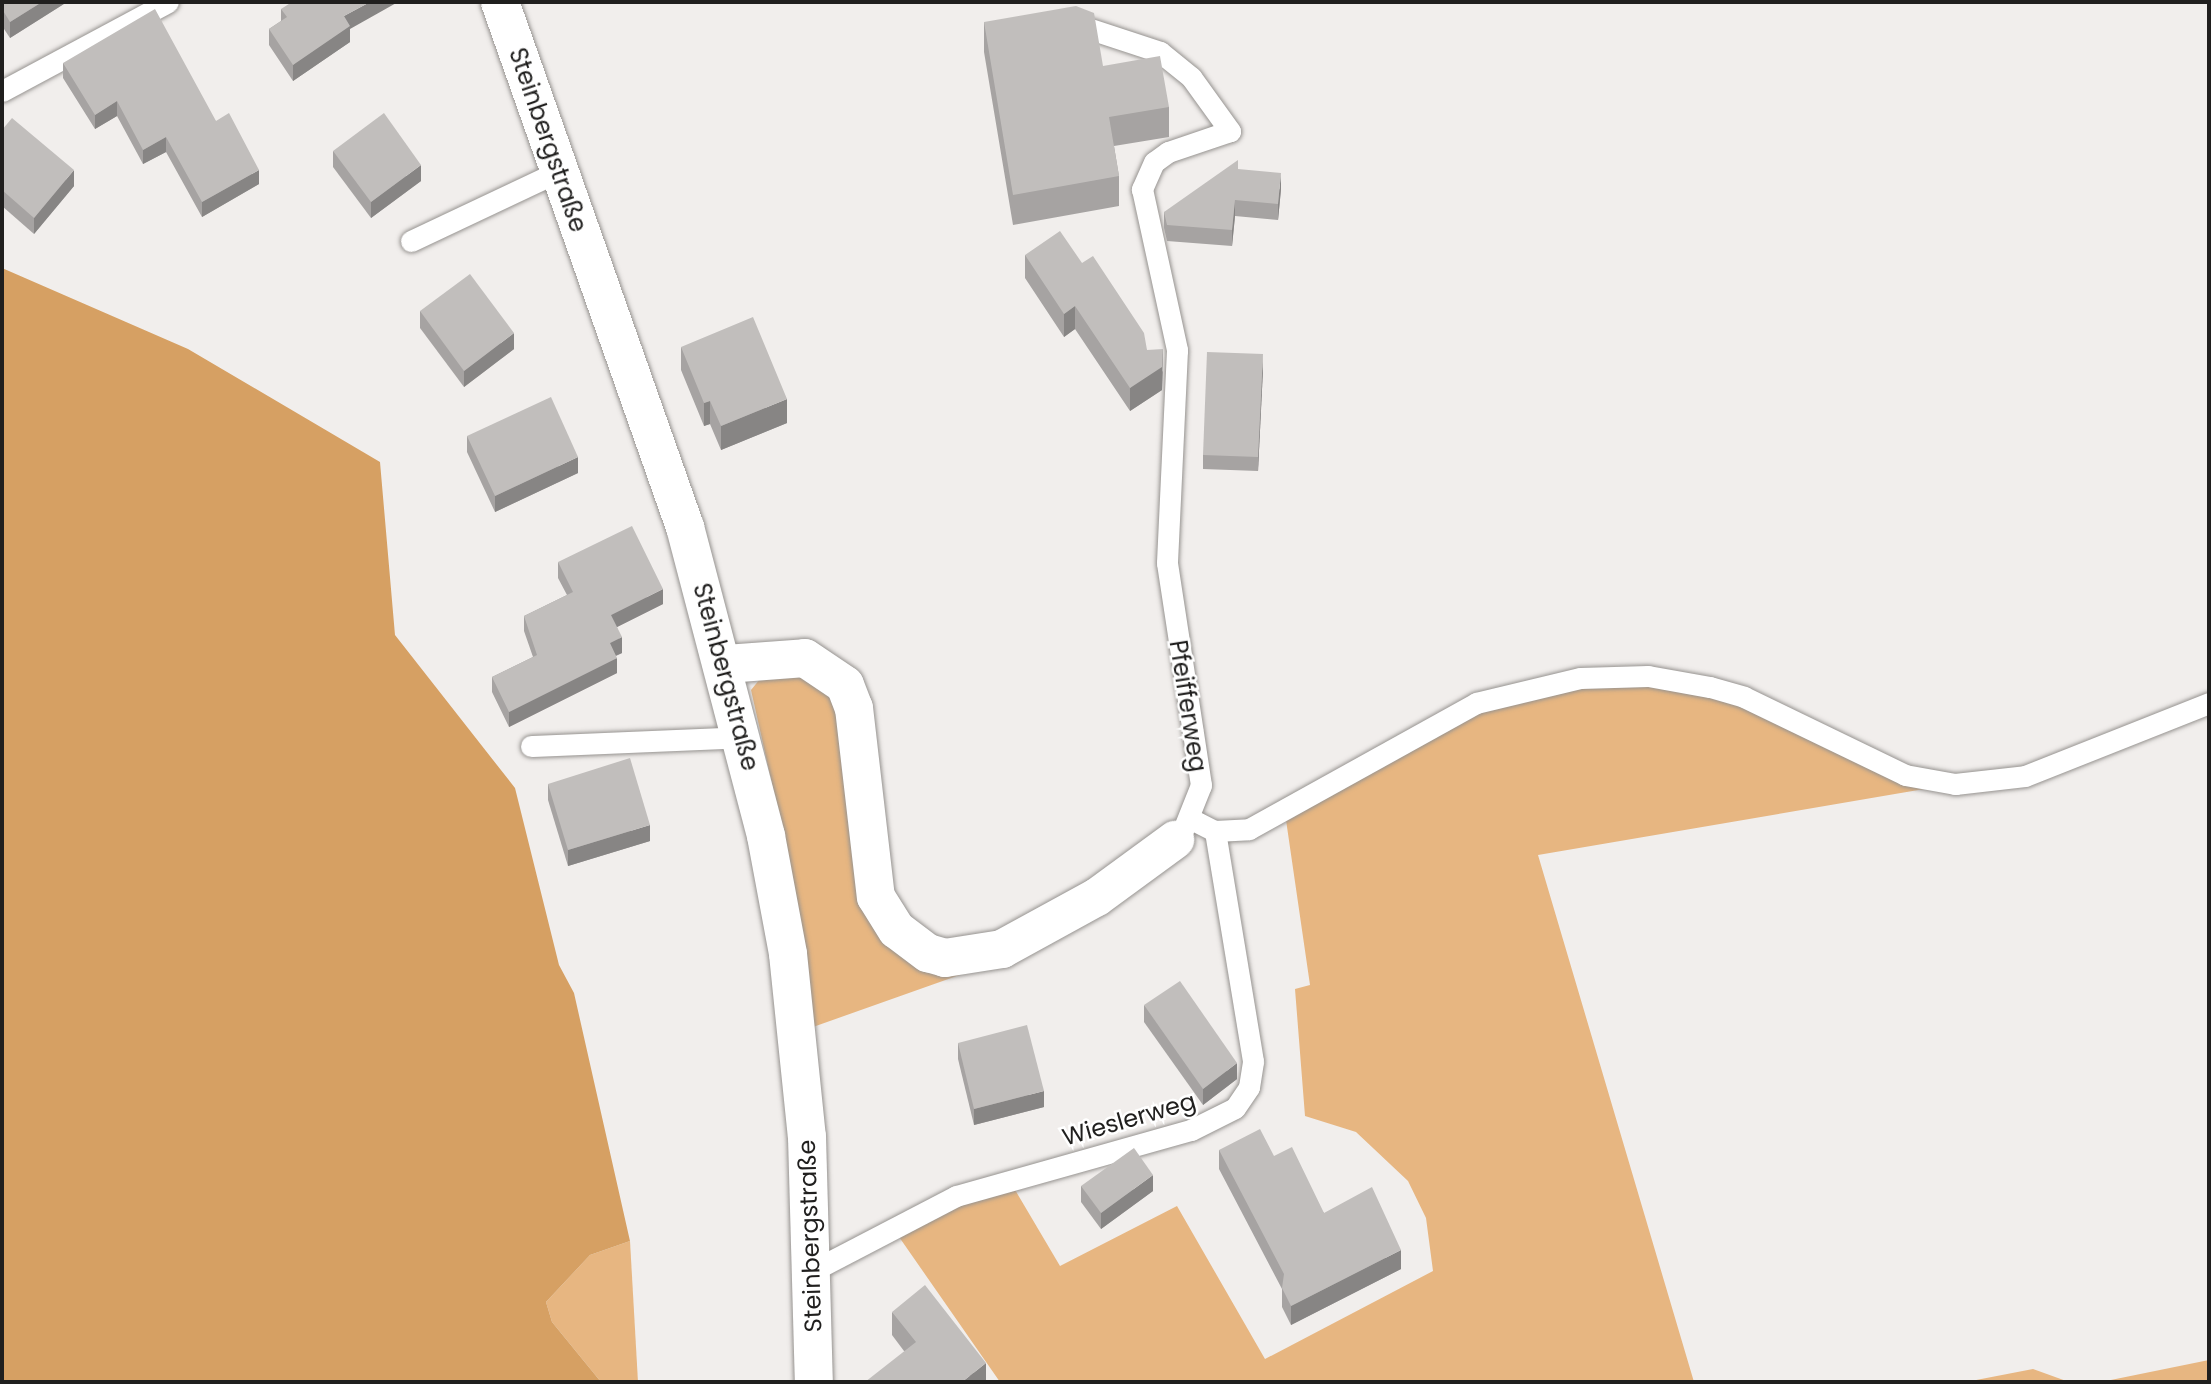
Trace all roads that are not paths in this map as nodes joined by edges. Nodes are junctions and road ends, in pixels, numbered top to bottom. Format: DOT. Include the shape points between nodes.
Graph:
graph roads {
  1 [pos="168,2"];
  2 [pos="500,2"];
  3 [pos="1041,18"];
  4 [pos="2,91"];
  5 [pos="559,171"];
  6 [pos="411,241"];
  7 [pos="726,664"];
  8 [pos="2209,704"];
  9 [pos="743,737"];
  10 [pos="531,746"];
  11 [pos="1183,830"];
  12 [pos="1215,831"];
  13 [pos="814,1270"];
  14 [pos="814,1382"];
  1 -- 4 [label="lane"];
  2 -- 5 [label="street, Steinbergstraße"];
  3 -- 11 [label="lane, Pfeifferweg" via="1106,31 1160,52 1191,77 1230,131 1161,157 1142,189 1177,350 1167,563 1200,762"];
  5 -- 6 [label="lane"];
  5 -- 7 [label="street, Steinbergstraße" via="685,527"];
  7 -- 9 [label="street, Steinbergstraße"];
  7 -- 11 [label="street" via="805,658 845,685 854,708 876,897 897,930 928,954 963,957 1002,949 1097,897"];
  8 -- 12 [label="lane" via="2025,776 1955,783 1895,771 1744,697 1710,687 1648,676 1580,678 1476,703 1278,817 1240,831"];
  9 -- 10 [label="lane"];
  9 -- 13 [label="street, Steinbergstraße" via="789,965"];
  11 -- 12 [label="lane"];
  12 -- 13 [label="lane, Wieslerweg" via="1253,1061 1249,1087 1235,1108 1191,1130 956,1196"];
  13 -- 14 [label="street, Steinbergstraße"];
}
